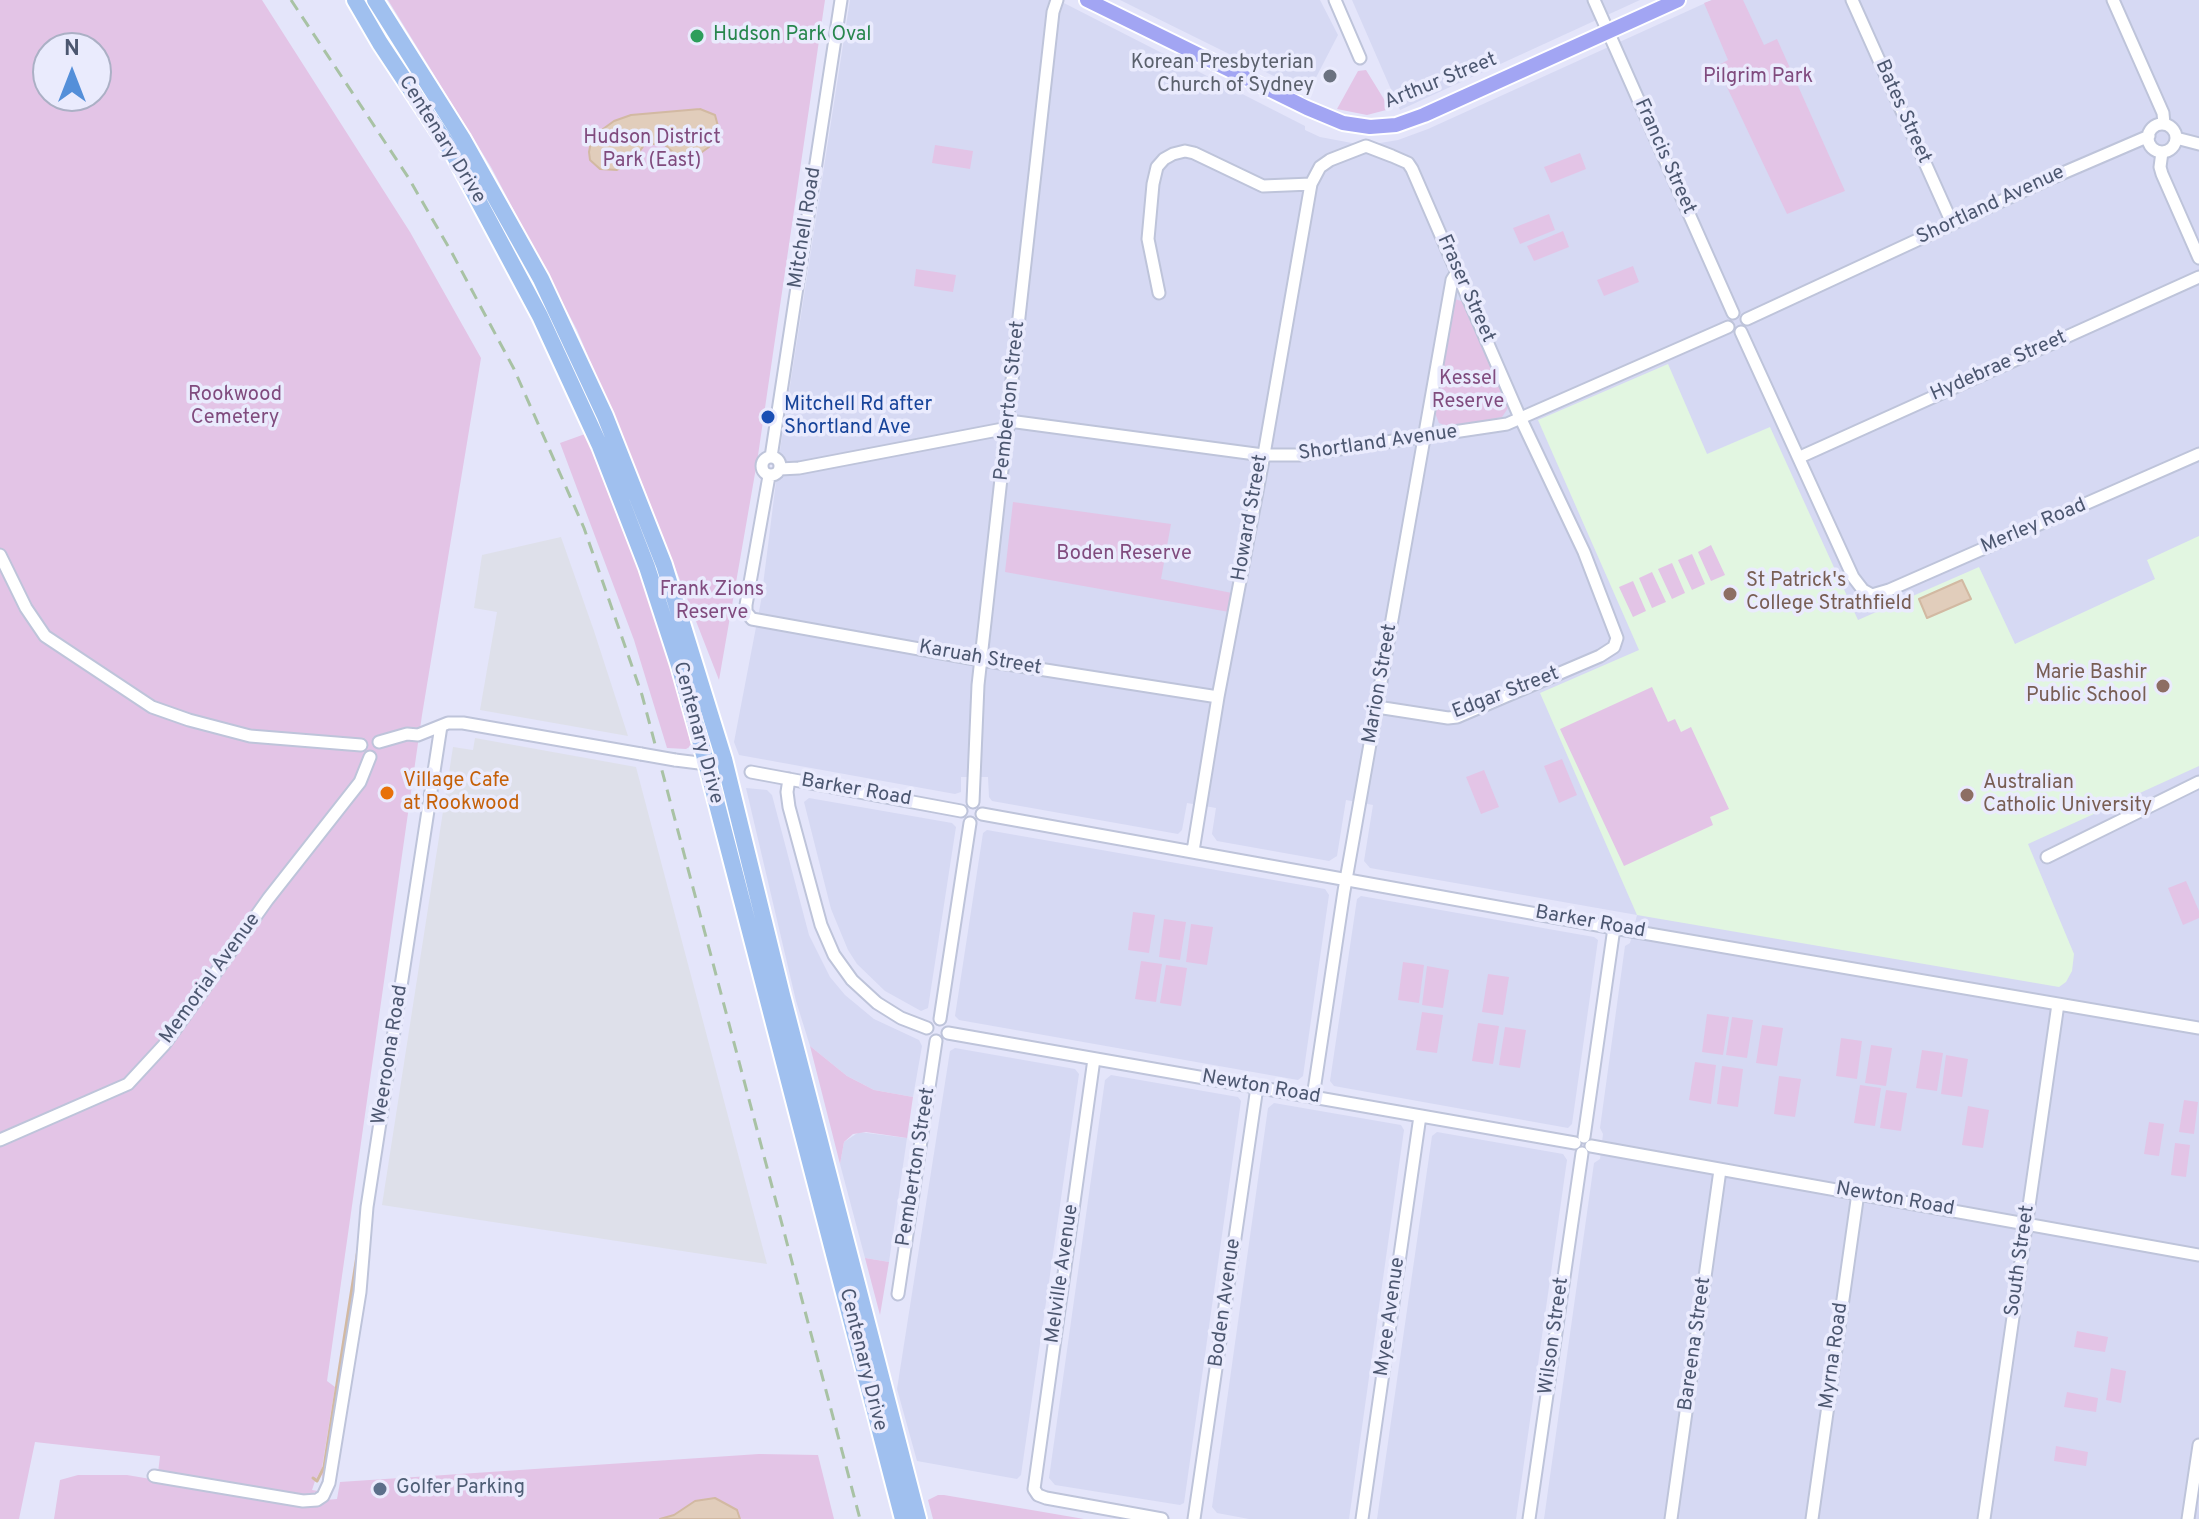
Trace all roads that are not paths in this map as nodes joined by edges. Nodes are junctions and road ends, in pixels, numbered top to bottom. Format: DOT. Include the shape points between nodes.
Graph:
graph roads {
  1 [pos="355,0"];
  2 [pos="375,0"];
  3 [pos="841,0"];
  4 [pos="1057,0"];
  5 [pos="1087,0"];
  6 [pos="1335,0"];
  7 [pos="1594,0"];
  8 [pos="1678,0"];
  9 [pos="1852,0"];
  10 [pos="2113,0"];
  11 [pos="1609,32"];
  12 [pos="1360,58"];
  13 [pos="2164,124"];
  14 [pos="2149,136"];
  15 [pos="2176,138"];
  16 [pos="2199,144"];
  17 [pos="2162,152"];
  18 [pos="1311,184"];
  19 [pos="1952,223"];
  20 [pos="2199,258"];
  21 [pos="1457,272"];
  22 [pos="2199,277"];
  23 [pos="1159,293"];
  24 [pos="1733,313"];
  25 [pos="1747,319"];
  26 [pos="1728,327"];
  27 [pos="1741,332"];
  28 [pos="1522,420"];
  29 [pos="1008,425"];
  30 [pos="1424,438"];
  31 [pos="2199,454"];
  32 [pos="1263,455"];
  33 [pos="771,457"];
  34 [pos="1800,457"];
  35 [pos="780,469"];
  36 [pos="769,476"];
  37 [pos="0,555"];
  38 [pos="1617,632"];
  39 [pos="981,659"];
  40 [pos="1218,697"];
  41 [pos="1377,707"];
  42 [pos="441,726"];
  43 [pos="361,745"];
  44 [pos="380,746"];
  45 [pos="370,757"];
  46 [pos="724,759"];
  47 [pos="706,763"];
  48 [pos="751,772"];
  49 [pos="789,779"];
  50 [pos="2199,782"];
  51 [pos="973,802"];
  52 [pos="961,811"];
  53 [pos="982,814"];
  54 [pos="970,823"];
  55 [pos="1193,851"];
  56 [pos="2047,857"];
  57 [pos="1346,879"];
  58 [pos="1614,928"];
  59 [pos="2058,1004"];
  60 [pos="940,1019"];
  61 [pos="927,1028"];
  62 [pos="2199,1028"];
  63 [pos="948,1033"];
  64 [pos="936,1041"];
  65 [pos="1094,1059"];
  66 [pos="1257,1087"];
  67 [pos="1313,1097"];
  68 [pos="1420,1116"];
  69 [pos="0,1140"];
  70 [pos="1583,1145"];
  71 [pos="1720,1170"];
  72 [pos="1858,1193"];
  73 [pos="2027,1223"];
  74 [pos="2199,1255"];
  75 [pos="898,1294"];
  76 [pos="2199,1445"];
  77 [pos="154,1476"];
  78 [pos="903,1519"];
  79 [pos="918,1519"];
  80 [pos="1162,1519"];
  81 [pos="1194,1519"];
  82 [pos="1362,1519"];
  83 [pos="1529,1519"];
  84 [pos="1671,1519"];
  85 [pos="1812,1519"];
  86 [pos="1984,1519"];
  87 [pos="2188,1519"];
  1 -- 47 [label="highway, Centenary Drive" via="454,155 576,391 647,567"];
  2 -- 46 [label="highway, Centenary Drive" via="489,184 576,353 664,565"];
  3 -- 33 [label="street, Mitchell Road"];
  4 -- 29 [label="street, Pemberton Street"];
  5 -- 11 [label="main road, Arthur Street" via="1319,114 1370,127 1424,115"];
  6 -- 12 [label="street"];
  7 -- 11 [label="street, Francis Street"];
  8 -- 11 [label="main road, Arthur Street"];
  9 -- 19 [label="street, Bates Street"];
  10 -- 13 [label="street"];
  11 -- 24 [label="street, Francis Street"];
  13 -- 14 [label="street"];
  13 -- 15 [label="street"];
  14 -- 17 [label="street" via="2154,151"];
  14 -- 19 [label="street, Shortland Avenue"];
  15 -- 16 [label="street"];
  15 -- 17 [label="street" via="2173,148"];
  17 -- 20 [label="street" via="2162,174"];
  18 -- 21 [label="street, Fraser Street" via="1330,160 1366,146 1408,163"];
  18 -- 23 [label="street" via="1263,186 1185,151 1164,159 1153,184 1148,239"];
  18 -- 32 [label="street, Howard Street"];
  19 -- 25 [label="street, Shortland Avenue"];
  21 -- 28 [label="street, Fraser Street"];
  21 -- 30 [label="street, Marion Street"];
  22 -- 34 [label="street, Hydebrae Street"];
  24 -- 25 [label="street"];
  24 -- 26 [label="street"];
  25 -- 27 [label="street"];
  26 -- 27 [label="street"];
  26 -- 28 [label="street, Shortland Avenue"];
  27 -- 34 [label="street"];
  28 -- 30 [label="street, Shortland Avenue"];
  28 -- 38 [label="street, Fraser Street"];
  29 -- 32 [label="street, Shortland Avenue"];
  29 -- 35 [label="street, Shortland Avenue"];
  29 -- 39 [label="street, Pemberton Street"];
  30 -- 32 [label="street, Shortland Avenue"];
  30 -- 41 [label="street, Marion Street"];
  31 -- 34 [label="street, Merley Road" via="1876,594 1867,593 1853,577"];
  32 -- 40 [label="street, Howard Street"];
  33 -- 35 [label="street"];
  33 -- 36 [label="street" via="762,464"];
  35 -- 36 [label="street"];
  36 -- 39 [label="street, Karuah Street" via="746,612 752,619"];
  37 -- 43 [label="street" via="45,636 152,707 250,736"];
  38 -- 41 [label="street, Edgar Street" via="1614,647 1600,656 1457,717"];
  39 -- 40 [label="street, Karuah Street"];
  39 -- 51 [label="street, Pemberton Street"];
  40 -- 55 [label="street, Howard Street"];
  41 -- 57 [label="street, Marion Street"];
  42 -- 44 [label="street" via="409,741"];
  42 -- 47 [label="street, bridge" via="463,723"];
  42 -- 77 [label="street, Weeroona Road" via="329,1483 323,1496 303,1501"];
  43 -- 44 [label="street" via="369,738"];
  43 -- 45 [label="street"];
  44 -- 45 [label="street"];
  45 -- 69 [label="street, Memorial Avenue" via="360,782 164,1045 128,1084"];
  46 -- 47 [label="street"];
  46 -- 79 [label="highway, Centenary Drive"];
  47 -- 78 [label="highway, Centenary Drive"];
  48 -- 49 [label="street, Barker Road"];
  49 -- 52 [label="street, Barker Road"];
  49 -- 61 [label="street" via="789,807 834,955 877,1003"];
  50 -- 56 [label="street"];
  51 -- 52 [label="street"];
  51 -- 53 [label="street"];
  52 -- 54 [label="street"];
  53 -- 54 [label="street"];
  53 -- 55 [label="street, Barker Road"];
  54 -- 60 [label="street"];
  55 -- 57 [label="street, Barker Road"];
  57 -- 58 [label="street, Barker Road"];
  57 -- 67 [label="street, Marion Street"];
  58 -- 59 [label="street, Barker Road"];
  58 -- 70 [label="street, Wilson Street"];
  59 -- 62 [label="street, Barker Road"];
  59 -- 73 [label="street, South Street"];
  60 -- 61 [label="street"];
  60 -- 63 [label="street"];
  61 -- 64 [label="street"];
  63 -- 64 [label="street"];
  63 -- 65 [label="street, Newton Road"];
  64 -- 75 [label="street, Pemberton Street"];
  65 -- 66 [label="street, Newton Road"];
  65 -- 80 [label="street, Melville Avenue" via="1034,1489 1046,1498"];
  66 -- 67 [label="street, Newton Road"];
  66 -- 81 [label="street, Boden Avenue"];
  67 -- 68 [label="street, Newton Road"];
  68 -- 70 [label="street, Newton Road"];
  68 -- 82 [label="street, Myee Avenue"];
  70 -- 71 [label="street, Newton Road"];
  70 -- 83 [label="street, Wilson Street"];
  71 -- 72 [label="street, Newton Road"];
  71 -- 84 [label="street, Bareena Street"];
  72 -- 73 [label="street, Newton Road"];
  72 -- 85 [label="street, Myrna Road"];
  73 -- 74 [label="street, Newton Road"];
  73 -- 86 [label="street, South Street"];
  76 -- 87 [label="street"];
}
